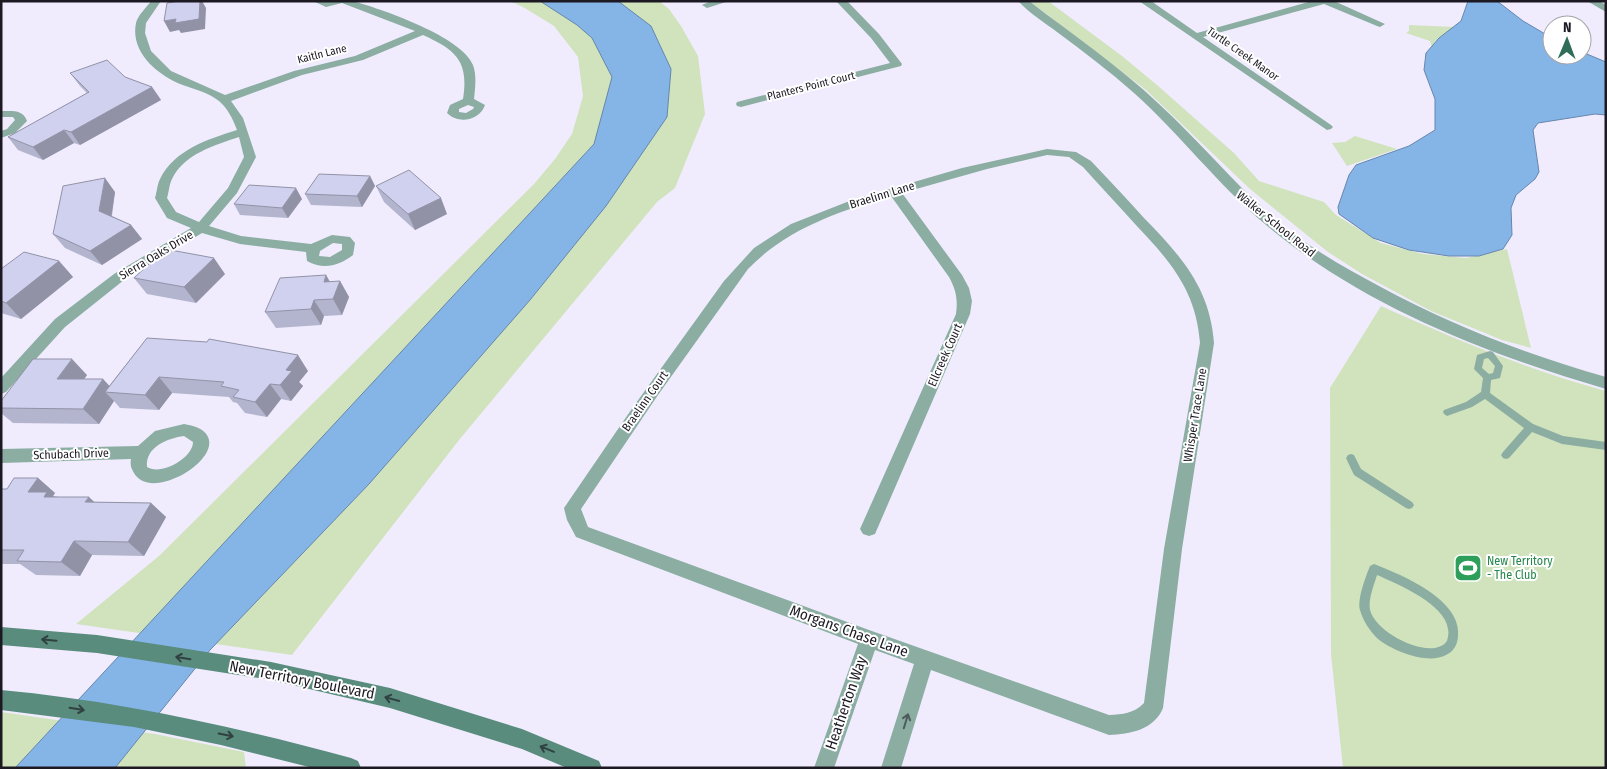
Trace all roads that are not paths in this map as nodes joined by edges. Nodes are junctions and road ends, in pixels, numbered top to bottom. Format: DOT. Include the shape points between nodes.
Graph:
graph roads {
  1 [pos="156,1"];
  2 [pos="318,1"];
  3 [pos="340,1"];
  4 [pos="345,1"];
  5 [pos="724,1"];
  6 [pos="840,1"];
  7 [pos="1022,1"];
  8 [pos="1144,1"];
  9 [pos="1325,1"];
  10 [pos="1592,1"];
  11 [pos="708,5"];
  12 [pos="1606,9"];
  13 [pos="1380,24"];
  14 [pos="424,31"];
  15 [pos="1196,36"];
  16 [pos="225,99"];
  17 [pos="468,101"];
  18 [pos="741,104"];
  19 [pos="1,114"];
  20 [pos="1327,127"];
  21 [pos="242,132"];
  22 [pos="1,135"];
  23 [pos="1060,153"];
  24 [pos="894,191"];
  25 [pos="201,228"];
  26 [pos="314,249"];
  27 [pos="728,287"];
  28 [pos="1491,349"];
  29 [pos="1486,378"];
  30 [pos="1606,382"];
  31 [pos="1,388"];
  32 [pos="1485,394"];
  33 [pos="1447,412"];
  34 [pos="1530,427"];
  35 [pos="1606,446"];
  36 [pos="141,452"];
  37 [pos="1506,455"];
  38 [pos="1,456"];
  39 [pos="1351,458"];
  40 [pos="1409,505"];
  41 [pos="575,520"];
  42 [pos="869,529"];
  43 [pos="1374,569"];
  44 [pos="1,636"];
  45 [pos="869,639"];
  46 [pos="925,659"];
  47 [pos="1,700"];
  48 [pos="1131,724"];
  49 [pos="350,768"];
  50 [pos="592,768"];
  51 [pos="824,768"];
  52 [pos="891,768"];
  1 -- 16 [label="street, Sierra Oaks Drive" via="142,22 140,42 156,66 182,82"];
  2 -- 3 [label="street" via="326,4"];
  4 -- 14 [label="street"];
  5 -- 11 [label="street"];
  6 -- 18 [label="street, Planters Point Court" via="897,64"];
  7 -- 28 [label="street, Walker School Road" via="1137,89 1229,184 1288,237 1318,258 1390,298"];
  8 -- 15 [label="street, Turtle Creek Manor"];
  9 -- 13 [label="street"];
  9 -- 15 [label="street"];
  10 -- 12 [label="street"];
  14 -- 16 [label="street, Kaitln Lane" via="359,58 298,73"];
  14 -- 17 [label="street" via="458,50 467,64 470,82"];
  15 -- 20 [label="street, Turtle Creek Manor"];
  16 -- 21 [label="street, Sierra Oaks Drive" via="240,120"];
  19 -- 22 [label="street" via="16,114 21,121"];
  21 -- 25 [label="street, Sierra Oaks Drive" via="250,157 234,190"];
  21 -- 25 [label="street" via="184,157 166,178 161,198 171,214"];
  23 -- 24 [label="street, Braelinn Lane" via="1030,155"];
  23 -- 48 [label="street, Whisper Trace Lane" via="1072,154 1087,164 1170,252 1197,296 1206,327 1172,549 1152,708 1142,720"];
  24 -- 27 [label="street, Braelinn Lane" via="822,214 785,233 757,252"];
  24 -- 42 [label="street, Ellcreek Court" via="955,276 965,301 958,327"];
  25 -- 26 [label="street" via="240,240"];
  25 -- 31 [label="street, Sierra Oaks Drive" via="119,277 60,323"];
  27 -- 41 [label="street, Braelinn Court" via="572,508"];
  28 -- 29 [label="lane" via="1480,357 1478,369"];
  28 -- 29 [label="lane" via="1499,366 1497,376"];
  28 -- 30 [label="street, Walker School Road"];
  29 -- 32 [label="lane"];
  32 -- 33 [label="lane" via="1469,405"];
  32 -- 34 [label="lane"];
  34 -- 35 [label="lane" via="1562,440"];
  34 -- 37 [label="lane"];
  36 -- 38 [label="street, Schubach Drive"];
  39 -- 40 [label="lane" via="1357,472"];
  41 -- 45 [label="street, Morgans Chase Lane" via="582,532"];
  43 -- 43 [label="lane" via="1418,590 1441,607 1453,626 1451,646 1428,654 1409,651 1380,635 1367,618 1365,605"];
  50 -- 44 [label="main road, New Territory Boulevard, one-way" via="522,739 390,698 271,672 97,644"];
  45 -- 46 [label="street, Morgans Chase Lane"];
  45 -- 51 [label="street, Heatherton Way"];
  46 -- 48 [label="street, Morgans Chase Lane" via="1109,725"];
  52 -- 46 [label="street, one-way"];
  47 -- 49 [label="main road, one-way" via="178,725"];
}
